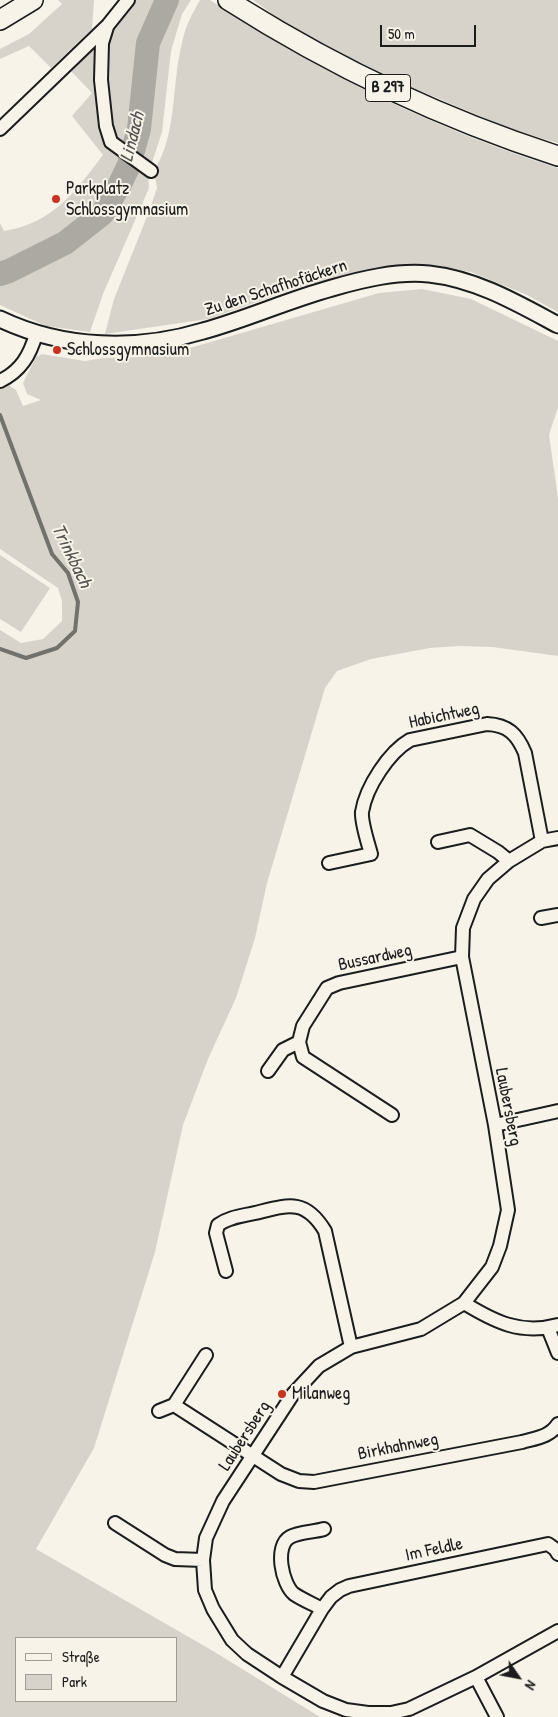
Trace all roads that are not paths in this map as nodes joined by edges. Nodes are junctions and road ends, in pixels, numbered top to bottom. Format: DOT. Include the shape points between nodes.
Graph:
graph roads {
  1 [pos="33,0"];
  2 [pos="128,0"];
  3 [pos="228,0"];
  4 [pos="0,20"];
  5 [pos="108,25"];
  6 [pos="0,129"];
  7 [pos="558,156"];
  8 [pos="148,168"];
  9 [pos="0,319"];
  10 [pos="558,324"];
  11 [pos="36,334"];
  12 [pos="0,381"];
  13 [pos="558,838"];
  14 [pos="542,841"];
  15 [pos="438,842"];
  16 [pos="509,861"];
  17 [pos="329,863"];
  18 [pos="558,915"];
  19 [pos="541,918"];
  20 [pos="462,957"];
  21 [pos="299,1042"];
  22 [pos="268,1071"];
  23 [pos="558,1111"];
  24 [pos="392,1116"];
  25 [pos="495,1125"];
  26 [pos="226,1271"];
  27 [pos="464,1303"];
  28 [pos="553,1326"];
  29 [pos="351,1347"];
  30 [pos="558,1352"];
  31 [pos="206,1355"];
  32 [pos="174,1405"];
  33 [pos="158,1411"];
  34 [pos="557,1429"];
  35 [pos="253,1457"];
  36 [pos="115,1523"];
  37 [pos="324,1529"];
  38 [pos="558,1554"];
  39 [pos="204,1560"];
  40 [pos="322,1609"];
  41 [pos="558,1632"];
  42 [pos="282,1677"];
  43 [pos="476,1677"];
  44 [pos="390,1715"];
  45 [pos="497,1717"];
  1 -- 4 [label="main road"];
  2 -- 5 [label="street"];
  3 -- 7 [label="main road, B 297" via="304,45 390,89 493,133"];
  5 -- 6 [label="street"];
  5 -- 8 [label="street" via="102,43 101,80 106,126 112,142"];
  9 -- 11 [label="street, Zu den Schafhofäckern"];
  10 -- 11 [label="street, Zu den Schafhofäckern" via="480,286 451,277 404,273 356,281 309,294 202,332 168,339 135,344 87,343"];
  11 -- 12 [label="street" via="25,362"];
  13 -- 14 [label="street, Laubersberg"];
  14 -- 16 [label="street, Laubersberg"];
  14 -- 17 [label="street, Habichtweg" via="519,740 498,724 487,724 410,740 401,745 383,766 369,791 362,813 370,854"];
  15 -- 16 [label="street" via="470,835"];
  16 -- 20 [label="street, Laubersberg" via="488,879 474,900 463,928"];
  18 -- 19 [label="street"];
  20 -- 21 [label="street, Bussardweg" via="327,988 303,1026"];
  20 -- 25 [label="street, Laubersberg"];
  21 -- 22 [label="street" via="283,1050"];
  21 -- 24 [label="street" via="303,1057"];
  23 -- 25 [label="street"];
  25 -- 27 [label="street, Laubersberg" via="507,1221 492,1267"];
  26 -- 29 [label="street" via="216,1233 218,1225 227,1219 284,1206 294,1205 308,1210 325,1232"];
  27 -- 28 [label="street" via="489,1318 517,1328"];
  27 -- 29 [label="street, Laubersberg" via="421,1329"];
  28 -- 30 [label="street"];
  29 -- 35 [label="street, Laubersberg" via="319,1366 293,1394"];
  31 -- 32 [label="street"];
  32 -- 33 [label="street"];
  32 -- 35 [label="street, Birkhahnweg"];
  34 -- 35 [label="street, Birkhahnweg" via="522,1442 314,1482 290,1478"];
  35 -- 39 [label="street, Laubersberg" via="223,1501 206,1538"];
  36 -- 39 [label="street" via="165,1555 175,1559"];
  37 -- 40 [label="street" via="291,1536 281,1550 283,1575 288,1587"];
  38 -- 40 [label="street, Im Feldle" via="548,1544 349,1586 331,1597"];
  39 -- 42 [label="street, Laubersberg" via="205,1590 222,1626 247,1654"];
  40 -- 42 [label="street, Im Feldle"];
  41 -- 43 [label="street, Laubersberg"];
  42 -- 44 [label="street, Laubersberg" via="323,1701 346,1710"];
  43 -- 44 [label="street, Laubersberg" via="426,1702"];
  43 -- 45 [label="street"];
}
